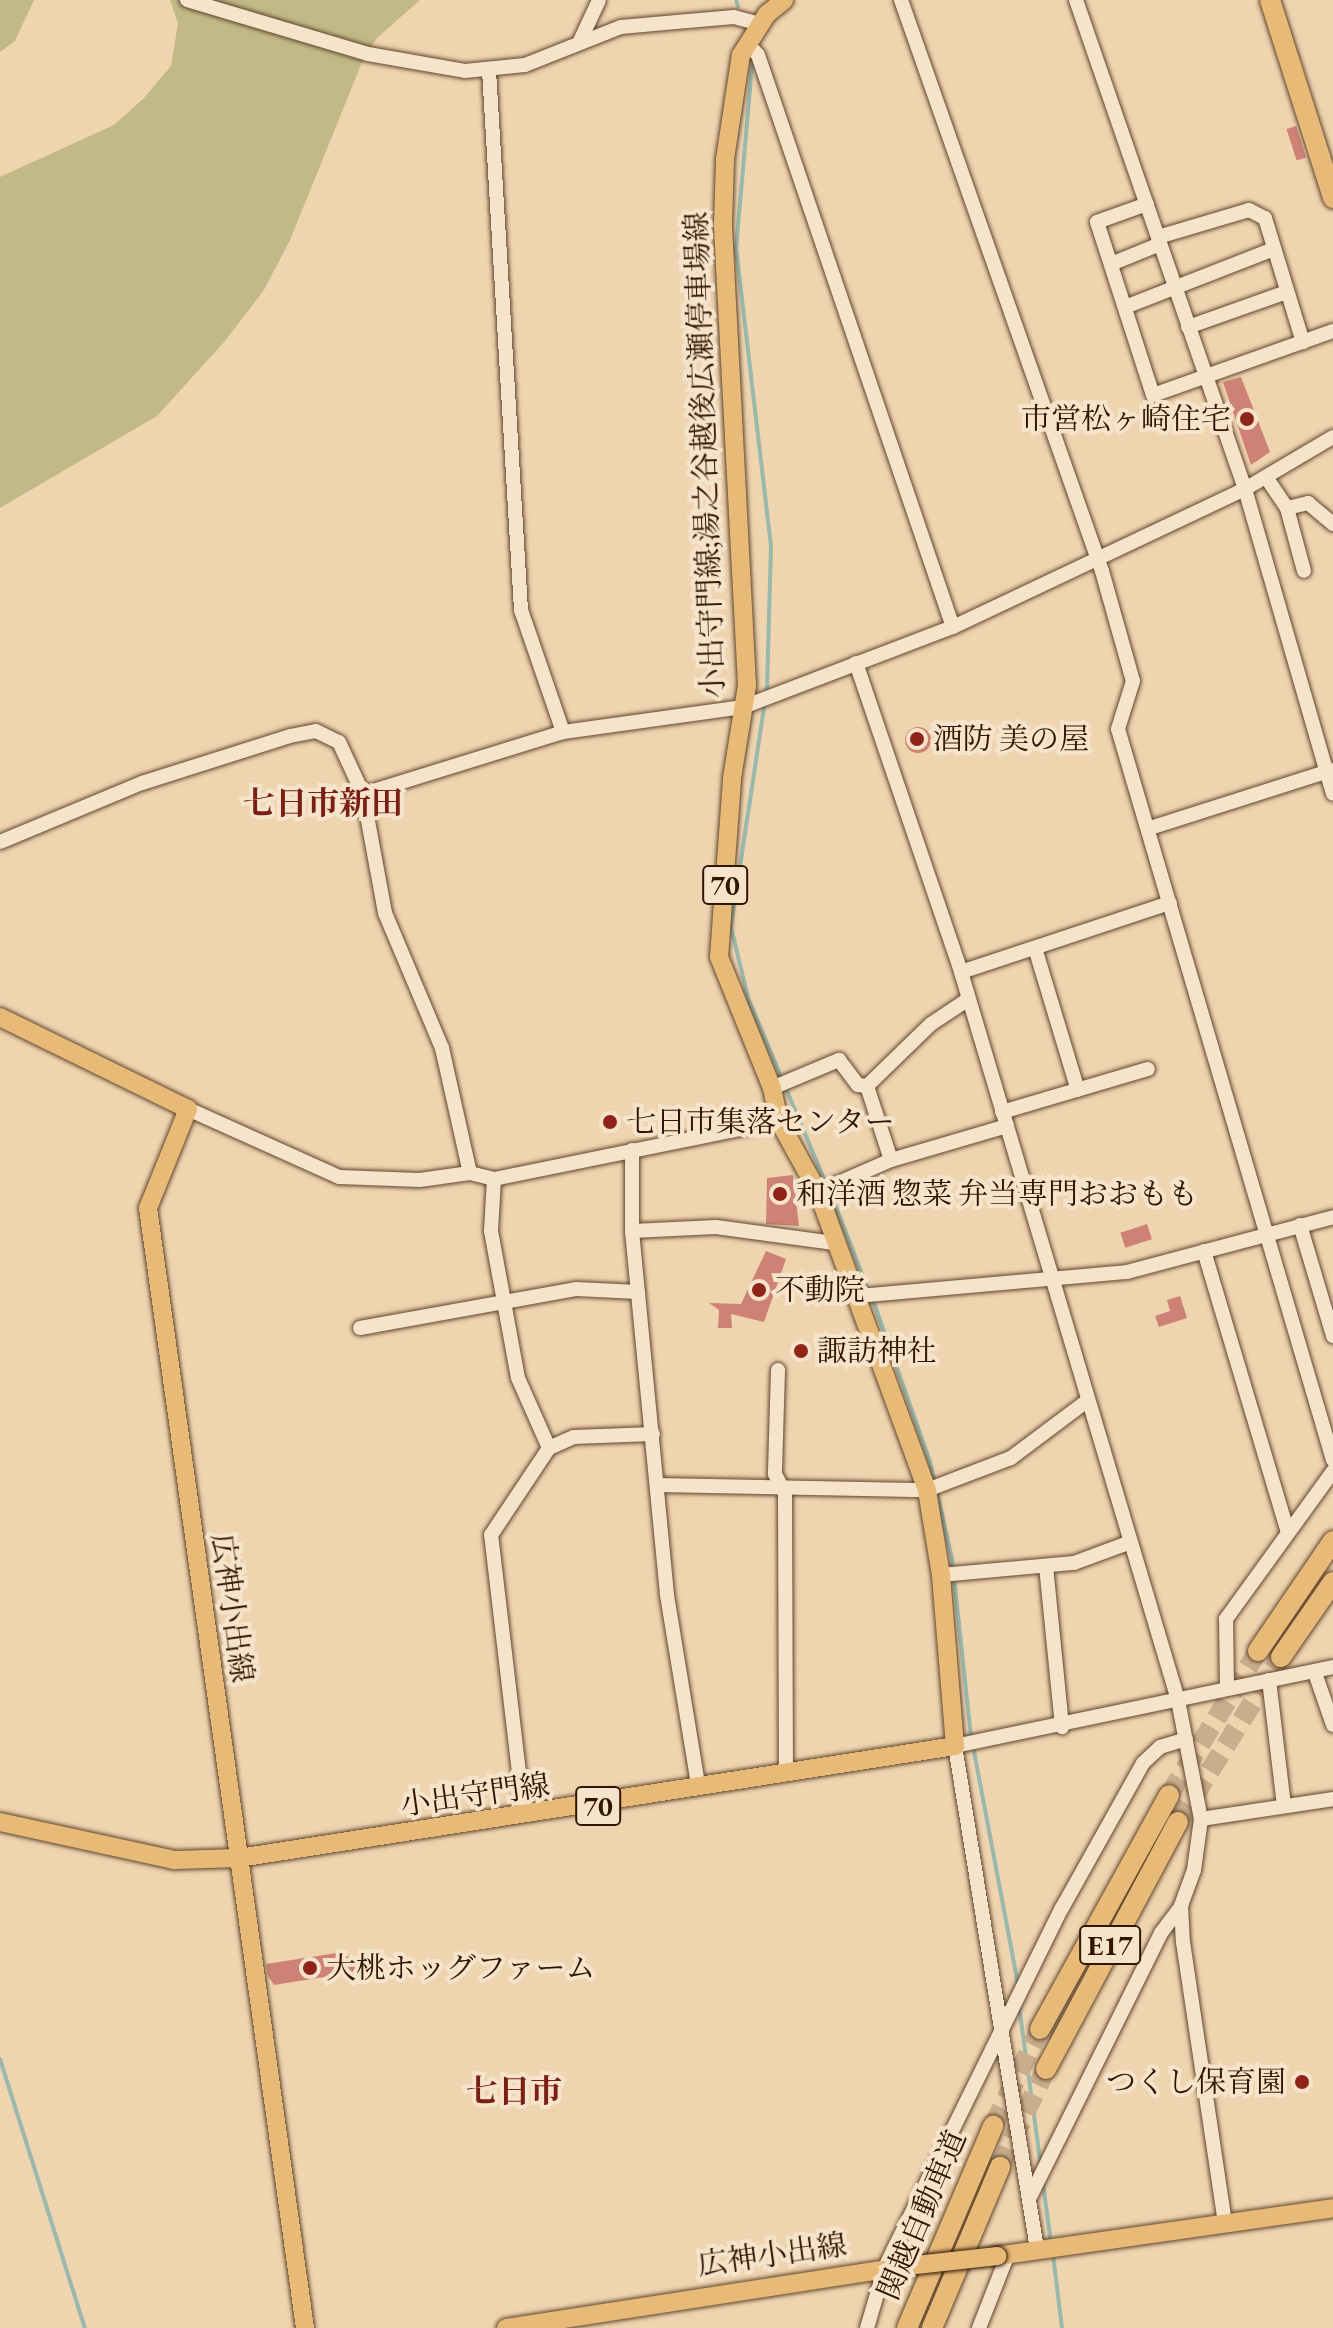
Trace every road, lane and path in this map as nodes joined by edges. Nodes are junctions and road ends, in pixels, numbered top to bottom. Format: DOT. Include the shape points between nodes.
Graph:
graph roads {
  1 [pos="187,0"];
  2 [pos="599,0"];
  3 [pos="784,0"];
  4 [pos="901,0"];
  5 [pos="1076,0"];
  6 [pos="1270,0"];
  7 [pos="760,24"];
  8 [pos="580,41"];
  9 [pos="747,43"];
  10 [pos="489,70"];
  11 [pos="1333,198"];
  12 [pos="1147,204"];
  13 [pos="1159,241"];
  14 [pos="1274,249"];
  15 [pos="1111,264"];
  16 [pos="1175,288"];
  17 [pos="1287,292"];
  18 [pos="1125,307"];
  19 [pos="1188,327"];
  20 [pos="1333,331"];
  21 [pos="1303,342"];
  22 [pos="1205,379"];
  23 [pos="1333,437"];
  24 [pos="1266,477"];
  25 [pos="1245,489"];
  26 [pos="1287,508"];
  27 [pos="1333,524"];
  28 [pos="1095,559"];
  29 [pos="1304,571"];
  30 [pos="953,627"];
  31 [pos="856,663"];
  32 [pos="743,707"];
  33 [pos="563,732"];
  34 [pos="1330,771"];
  35 [pos="363,794"];
  36 [pos="1333,794"];
  37 [pos="1150,828"];
  38 [pos="0,842"];
  39 [pos="1170,903"];
  40 [pos="1035,948"];
  41 [pos="961,972"];
  42 [pos="967,1000"];
  43 [pos="0,1017"];
  44 [pos="1148,1069"];
  45 [pos="867,1086"];
  46 [pos="772,1088"];
  47 [pos="1078,1090"];
  48 [pos="188,1109"];
  49 [pos="1005,1119"];
  50 [pos="779,1121"];
  51 [pos="632,1150"];
  52 [pos="891,1160"];
  53 [pos="470,1173"];
  54 [pos="494,1179"];
  55 [pos="818,1192"];
  56 [pos="1333,1217"];
  57 [pos="1300,1225"];
  58 [pos="632,1231"];
  59 [pos="1268,1232"];
  60 [pos="834,1243"];
  61 [pos="1204,1251"];
  62 [pos="1052,1274"];
  63 [pos="638,1292"];
  64 [pos="858,1296"];
  65 [pos="505,1299"];
  66 [pos="360,1328"];
  67 [pos="1333,1336"];
  68 [pos="778,1370"];
  69 [pos="1087,1401"];
  70 [pos="653,1434"];
  71 [pos="549,1448"];
  72 [pos="1333,1460"];
  73 [pos="1333,1471"];
  74 [pos="658,1485"];
  75 [pos="780,1486"];
  76 [pos="927,1490"];
  77 [pos="1288,1533"];
  78 [pos="1333,1541"];
  79 [pos="1128,1543"];
  80 [pos="1046,1566"];
  81 [pos="941,1575"];
  82 [pos="1333,1582"];
  83 [pos="1258,1651"];
  84 [pos="1281,1657"];
  85 [pos="1333,1667"];
  86 [pos="1315,1673"];
  87 [pos="1269,1680"];
  88 [pos="1227,1688"];
  89 [pos="1178,1700"];
  90 [pos="1333,1725"];
  91 [pos="1062,1727"];
  92 [pos="1186,1739"];
  93 [pos="955,1746"];
  94 [pos="786,1769"];
  95 [pos="698,1784"];
  96 [pos="1169,1795"];
  97 [pos="1333,1799"];
  98 [pos="1284,1805"];
  99 [pos="524,1815"];
  100 [pos="1201,1819"];
  101 [pos="0,1822"];
  102 [pos="1178,1822"];
  103 [pos="239,1858"];
  104 [pos="1181,1906"];
  105 [pos="1040,2029"];
  106 [pos="1003,2036"];
  107 [pos="1046,2069"];
  108 [pos="993,2126"];
  109 [pos="1000,2167"];
  110 [pos="1030,2198"];
  111 [pos="1333,2208"];
  112 [pos="1225,2223"];
  113 [pos="1037,2249"];
  114 [pos="1003,2255"];
  115 [pos="891,2267"];
  116 [pos="305,2327"];
  117 [pos="506,2328"];
  118 [pos="867,2328"];
  119 [pos="907,2328"];
  120 [pos="932,2328"];
  121 [pos="979,2328"];
  1 -- 10 [label="street" via="418,66"];
  2 -- 8 [label="street"];
  3 -- 7 [label="main road, 小出守門線;湯之谷越後広瀬停車場線 / 70"];
  4 -- 28 [label="street"];
  5 -- 12 [label="street"];
  6 -- 11 [label="highway"];
  7 -- 8 [label="street" via="734,17 671,21 621,27"];
  7 -- 9 [label="main road, 小出守門線;湯之谷越後広瀬停車場線 / 70"];
  8 -- 10 [label="street" via="540,61"];
  9 -- 30 [label="street" via="758,55"];
  9 -- 32 [label="main road, 小出守門線;湯之谷越後広瀬停車場線 / 70" via="729,117 723,224"];
  10 -- 33 [label="street" via="521,610"];
  12 -- 13 [label="street"];
  12 -- 15 [label="street" via="1097,222"];
  13 -- 14 [label="street" via="1249,210 1265,218"];
  13 -- 15 [label="street"];
  13 -- 16 [label="street"];
  14 -- 16 [label="street"];
  14 -- 17 [label="street"];
  15 -- 18 [label="street"];
  16 -- 18 [label="street"];
  16 -- 19 [label="street"];
  17 -- 19 [label="street"];
  17 -- 21 [label="street"];
  18 -- 22 [label="street" via="1153,395"];
  19 -- 22 [label="street"];
  20 -- 21 [label="street"];
  21 -- 22 [label="street"];
  22 -- 25 [label="street"];
  23 -- 24 [label="street"];
  24 -- 25 [label="street"];
  24 -- 26 [label="street"];
  25 -- 28 [label="street"];
  25 -- 34 [label="street"];
  26 -- 27 [label="street" via="1308,503"];
  26 -- 29 [label="street"];
  28 -- 30 [label="street"];
  28 -- 37 [label="street" via="1133,681 1118,729"];
  30 -- 31 [label="street"];
  31 -- 32 [label="street"];
  31 -- 41 [label="street"];
  32 -- 33 [label="street"];
  32 -- 46 [label="main road, 小出守門線;湯之谷越後広瀬停車場線 / 70" via="719,957"];
  33 -- 35 [label="street"];
  34 -- 36 [label="street"];
  34 -- 37 [label="street"];
  35 -- 38 [label="street" via="339,742 316,731 142,783"];
  35 -- 53 [label="street" via="385,913 442,1048"];
  37 -- 39 [label="street"];
  39 -- 40 [label="street"];
  39 -- 59 [label="street"];
  40 -- 41 [label="street"];
  40 -- 47 [label="street"];
  41 -- 42 [label="street"];
  42 -- 45 [label="street" via="931,1024"];
  42 -- 49 [label="street"];
  43 -- 48 [label="main road"];
  44 -- 47 [label="street"];
  45 -- 46 [label="street" via="858,1085 839,1060"];
  45 -- 52 [label="street"];
  46 -- 50 [label="main road, 小出守門線;湯之谷越後広瀬停車場線 / 70"];
  47 -- 49 [label="street"];
  48 -- 53 [label="street" via="339,1177 420,1180"];
  48 -- 103 [label="main road, 広神小出線" via="148,1208"];
  49 -- 52 [label="street"];
  49 -- 62 [label="street"];
  50 -- 51 [label="street"];
  50 -- 55 [label="main road, 小出守門線;湯之谷越後広瀬停車場線 / 70"];
  51 -- 54 [label="street"];
  51 -- 58 [label="street"];
  52 -- 55 [label="street"];
  53 -- 54 [label="street"];
  54 -- 65 [label="street" via="491,1231"];
  55 -- 60 [label="main road, 小出守門線;湯之谷越後広瀬停車場線 / 70"];
  56 -- 57 [label="street"];
  57 -- 59 [label="street"];
  57 -- 67 [label="street"];
  58 -- 60 [label="street" via="716,1227"];
  58 -- 63 [label="street"];
  59 -- 61 [label="street"];
  59 -- 72 [label="street"];
  60 -- 64 [label="main road, 小出守門線;湯之谷越後広瀬停車場線 / 70"];
  61 -- 62 [label="street" via="1127,1272"];
  61 -- 77 [label="street"];
  62 -- 64 [label="street"];
  62 -- 69 [label="street"];
  63 -- 65 [label="street" via="576,1289"];
  63 -- 70 [label="street"];
  64 -- 76 [label="main road, 小出守門線;湯之谷越後広瀬停車場線 / 70"];
  65 -- 66 [label="street"];
  65 -- 71 [label="street" via="518,1378"];
  68 -- 75 [label="street" via="775,1474"];
  69 -- 76 [label="street" via="1011,1458"];
  69 -- 79 [label="street"];
  70 -- 71 [label="street" via="574,1437"];
  70 -- 74 [label="street"];
  71 -- 99 [label="street" via="491,1535"];
  73 -- 77 [label="street"];
  74 -- 75 [label="street"];
  74 -- 95 [label="street" via="667,1595"];
  75 -- 76 [label="street"];
  75 -- 94 [label="street" via="785,1494"];
  76 -- 81 [label="main road, 小出守門線;湯之谷越後広瀬停車場線 / 70"];
  77 -- 88 [label="street" via="1226,1619"];
  78 -- 83 [label="highway"];
  79 -- 80 [label="street" via="1101,1558"];
  79 -- 89 [label="street"];
  80 -- 81 [label="street"];
  80 -- 91 [label="street"];
  81 -- 93 [label="main road, 小出守門線;湯之谷越後広瀬停車場線 / 70"];
  82 -- 84 [label="highway"];
  85 -- 86 [label="street"];
  86 -- 87 [label="street"];
  86 -- 90 [label="street"];
  87 -- 88 [label="street"];
  87 -- 98 [label="street"];
  88 -- 89 [label="street"];
  89 -- 91 [label="street"];
  89 -- 92 [label="street"];
  91 -- 93 [label="street"];
  92 -- 100 [label="street"];
  92 -- 106 [label="street" via="1160,1747 1143,1763 1062,1908"];
  93 -- 94 [label="main road, 小出守門線 / 70"];
  93 -- 106 [label="street"];
  94 -- 95 [label="main road, 小出守門線 / 70"];
  95 -- 99 [label="main road, 小出守門線 / 70"];
  96 -- 105 [label="highway, E17"];
  97 -- 98 [label="street"];
  98 -- 100 [label="street"];
  99 -- 103 [label="main road, 小出守門線 / 70"];
  100 -- 104 [label="street" via="1194,1870"];
  101 -- 103 [label="main road, 70" via="161,1858"];
  102 -- 107 [label="highway, E17"];
  103 -- 116 [label="main road, 広神小出線" via="291,2193"];
  104 -- 110 [label="street" via="1161,1933"];
  104 -- 112 [label="street"];
  106 -- 110 [label="street"];
  106 -- 115 [label="street"];
  108 -- 119 [label="highway, 関越自動車道"];
  109 -- 120 [label="highway, 関越自動車道"];
  110 -- 113 [label="street"];
  111 -- 112 [label="main road, 広神小出線"];
  112 -- 113 [label="main road, 広神小出線"];
  113 -- 114 [label="main road, 広神小出線"];
  114 -- 115 [label="main road, 広神小出線, bridge"];
  114 -- 121 [label="street"];
  115 -- 117 [label="main road, 広神小出線"];
  115 -- 118 [label="street"];
}
